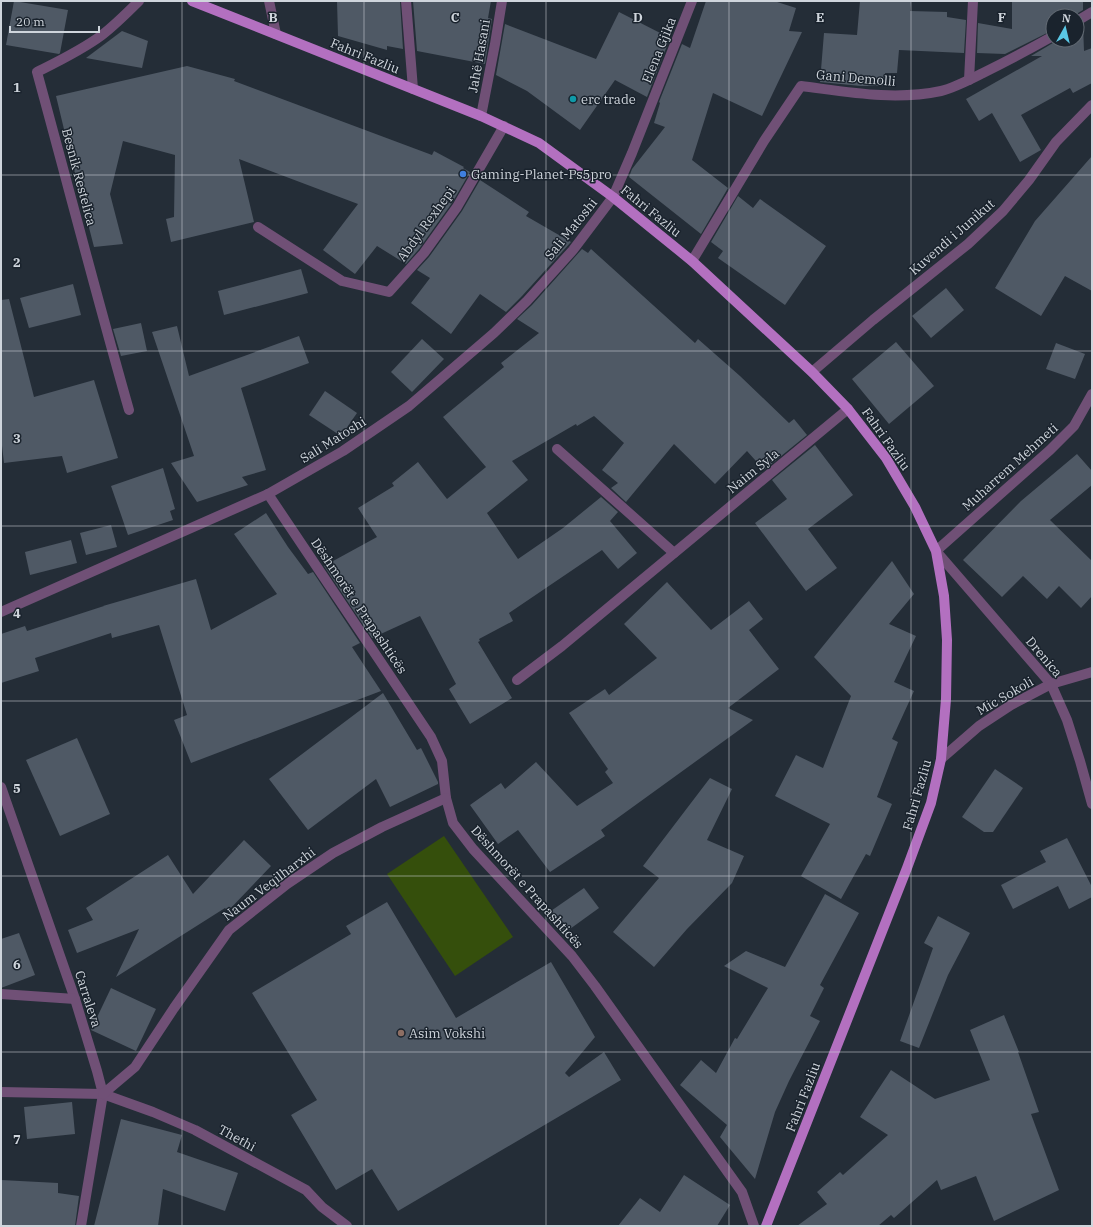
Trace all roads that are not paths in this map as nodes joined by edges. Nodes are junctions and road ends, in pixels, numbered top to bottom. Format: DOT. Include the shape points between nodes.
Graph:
graph roads {
  1 [pos="139,1"];
  2 [pos="192,1"];
  3 [pos="269,1"];
  4 [pos="406,1"];
  5 [pos="502,1"];
  6 [pos="692,1"];
  7 [pos="973,1"];
  8 [pos="276,34"];
  9 [pos="1045,41"];
  10 [pos="969,80"];
  11 [pos="413,88"];
  12 [pos="1092,106"];
  13 [pos="481,116"];
  14 [pos="504,126"];
  15 [pos="613,197"];
  16 [pos="258,227"];
  17 [pos="692,261"];
  18 [pos="812,372"];
  19 [pos="1092,394"];
  20 [pos="848,409"];
  21 [pos="129,410"];
  22 [pos="557,449"];
  23 [pos="268,494"];
  24 [pos="936,551"];
  25 [pos="674,553"];
  26 [pos="1,612"];
  27 [pos="1092,672"];
  28 [pos="517,680"];
  29 [pos="1051,684"];
  30 [pos="941,759"];
  31 [pos="1,787"];
  32 [pos="446,798"];
  33 [pos="1092,804"];
  34 [pos="1,994"];
  35 [pos="75,999"];
  36 [pos="1,1092"];
  37 [pos="103,1094"];
  38 [pos="81,1226"];
  39 [pos="346,1226"];
  40 [pos="754,1226"];
  41 [pos="766,1226"];
  1 -- 21 [label="street, Besnik Restelica" via="102,35 73,54 37,72"];
  2 -- 8 [label="main road, Fahri Fazliu"];
  3 -- 8 [label="street"];
  4 -- 11 [label="street"];
  5 -- 13 [label="street, Jahë Hasani"];
  6 -- 15 [label="street, Elena Gjika"];
  7 -- 10 [label="street"];
  8 -- 11 [label="main road, Fahri Fazliu"];
  9 -- 10 [label="street, Gani Demolli"];
  10 -- 17 [label="street, Gani Demolli" via="943,91 913,95 874,95 802,86 764,141"];
  11 -- 13 [label="main road, Fahri Fazliu"];
  12 -- 18 [label="street, Kuvendi i Junikut" via="1056,142 1003,211 968,244"];
  13 -- 14 [label="main road, Fahri Fazliu"];
  14 -- 15 [label="main road, Fahri Fazliu" via="539,143"];
  14 -- 16 [label="street, Abdyl Rexhepi" via="457,207 424,252 389,292 342,281"];
  15 -- 17 [label="main road, Fahri Fazliu"];
  15 -- 23 [label="street, Sali Matoshi" via="573,250 489,338 409,406 343,451"];
  17 -- 18 [label="main road, Fahri Fazliu"];
  18 -- 20 [label="main road, Fahri Fazliu"];
  19 -- 24 [label="street, Muharrem Mehmeti" via="1074,426"];
  20 -- 24 [label="main road, Fahri Fazliu" via="886,458 915,506"];
  20 -- 25 [label="street, Naim Syla"];
  22 -- 25 [label="street"];
  23 -- 26 [label="street, Sali Matoshi"];
  23 -- 32 [label="street, Dëshmorët e Prapashticës" via="431,737 442,761"];
  24 -- 29 [label="street, Drenica"];
  24 -- 30 [label="main road, Fahri Fazliu" via="944,596 947,640"];
  25 -- 28 [label="street, Naim Syla"];
  27 -- 29 [label="street, Mic Sokoli"];
  29 -- 30 [label="street, Mic Sokoli" via="1011,705 979,726"];
  29 -- 33 [label="street, Drenica" via="1067,720"];
  30 -- 41 [label="main road, Fahri Fazliu" via="931,803 907,868"];
  31 -- 35 [label="street, Carraleva"];
  32 -- 37 [label="street, Naum Veqilharxhi" via="332,853 228,930 135,1067"];
  32 -- 40 [label="street, Dëshmorët e Prapashticës" via="453,822 473,849 572,956 595,986 742,1192"];
  34 -- 35 [label="street"];
  35 -- 37 [label="street, Carraleva"];
  36 -- 37 [label="street, Thethi"];
  37 -- 38 [label="street, Carraleva"];
  37 -- 39 [label="street, Thethi" via="195,1130 306,1190"];
}
